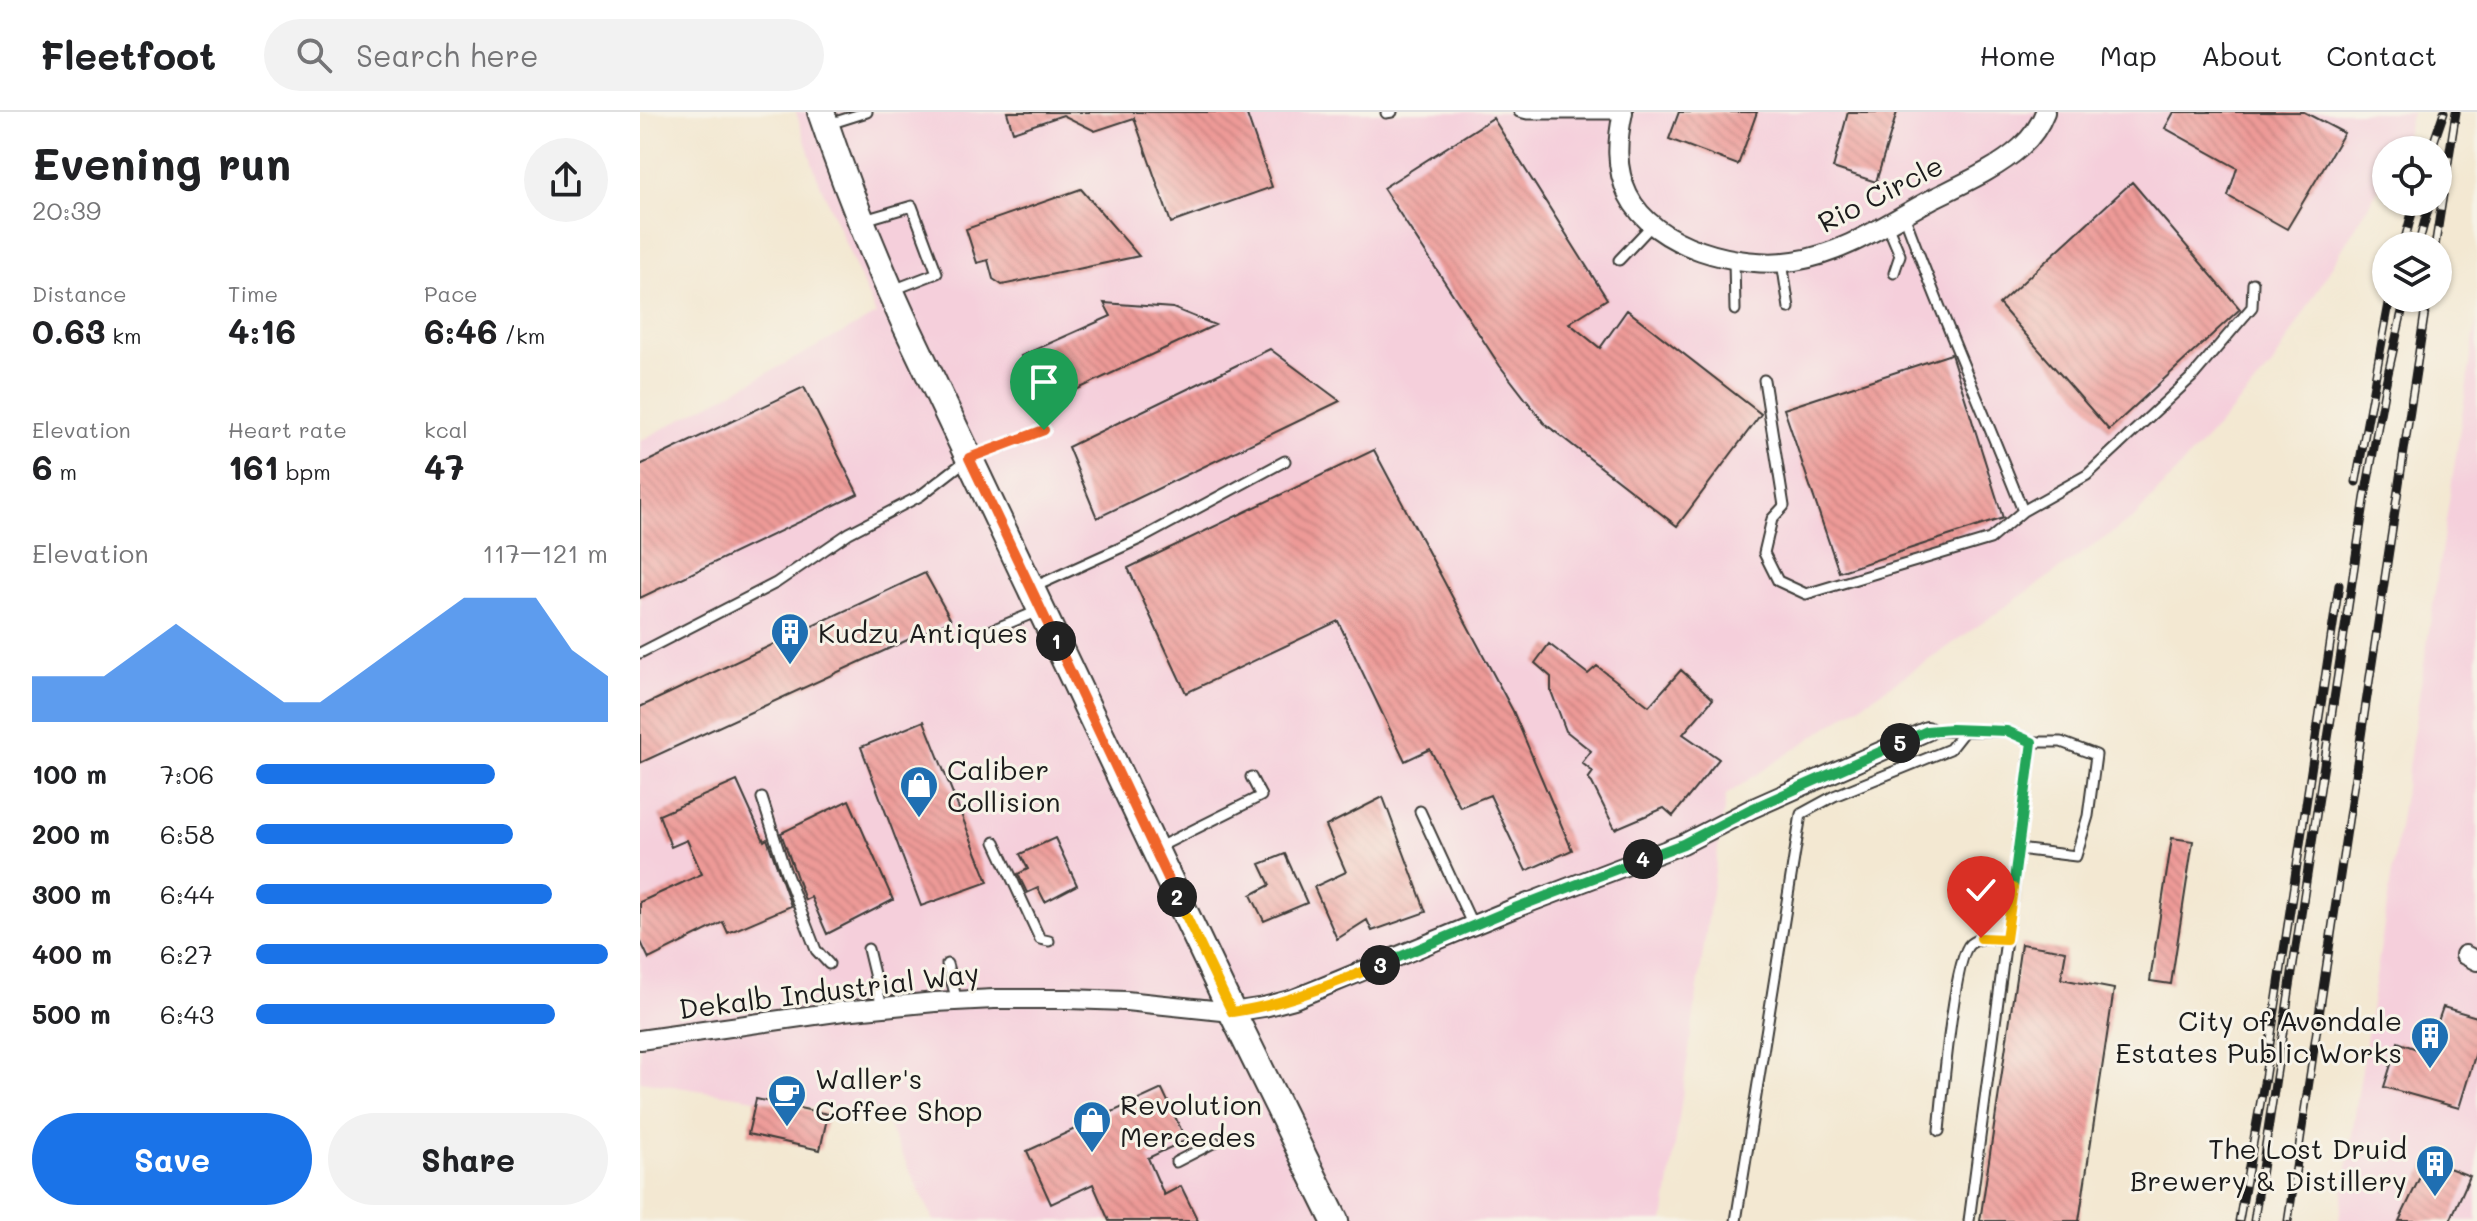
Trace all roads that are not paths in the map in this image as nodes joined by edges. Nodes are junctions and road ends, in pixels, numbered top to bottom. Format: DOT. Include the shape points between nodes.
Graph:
graph roads {
  1 [pos="867,112"];
  2 [pos="1392,112"];
  3 [pos="1519,112"];
  4 [pos="2045,112"];
  5 [pos="1386,113"];
  6 [pos="1623,113"];
  7 [pos="824,118"];
  8 [pos="1895,218"];
  9 [pos="860,221"];
  10 [pos="1653,224"];
  11 [pos="1734,259"];
  12 [pos="1619,260"];
  13 [pos="1782,262"];
  14 [pos="1894,273"];
  15 [pos="2253,283"];
  16 [pos="890,291"];
  17 [pos="1789,308"];
  18 [pos="1735,310"];
  19 [pos="1764,380"];
  20 [pos="1044,430"];
  21 [pos="969,458"];
  22 [pos="1285,461"];
  23 [pos="2023,511"];
  24 [pos="1036,600"];
  25 [pos="992,630"];
  26 [pos="640,653"];
  27 [pos="1965,730"];
  28 [pos="1927,731"];
  29 [pos="2032,742"];
  30 [pos="1251,777"];
  31 [pos="762,798"];
  32 [pos="1420,811"];
  33 [pos="995,842"];
  34 [pos="1154,849"];
  35 [pos="2018,849"];
  36 [pos="1473,926"];
  37 [pos="2006,939"];
  38 [pos="1049,941"];
  39 [pos="868,949"];
  40 [pos="829,964"];
  41 [pos="947,964"];
  42 [pos="957,1001"];
  43 [pos="882,1007"];
  44 [pos="1232,1012"];
  45 [pos="640,1040"];
  46 [pos="1939,1131"];
  47 [pos="1215,1142"];
  48 [pos="1176,1162"];
  49 [pos="1335,1221"];
  50 [pos="1736,1221"];
  51 [pos="1969,1221"];
  1 -- 7 [label="lane"];
  2 -- 5 [label="lane"];
  3 -- 6 [label="lane"];
  4 -- 8 [label="street, Rio Circle" via="2033,134 2008,158"];
  6 -- 10 [label="street, Rio Circle" via="1618,147 1623,182 1630,199"];
  7 -- 9 [label="main road"];
  8 -- 13 [label="street, Rio Circle" via="1834,250"];
  8 -- 14 [label="lane" via="1900,255"];
  8 -- 23 [label="lane" via="1976,391"];
  9 -- 16 [label="main road"];
  9 -- 16 [label="lane" via="912,206 937,273"];
  10 -- 11 [label="street, Rio Circle" via="1694,249"];
  10 -- 12 [label="lane"];
  11 -- 13 [label="street, Rio Circle"];
  11 -- 18 [label="lane"];
  13 -- 17 [label="lane"];
  15 -- 23 [label="lane" via="2252,307 2192,377 2087,475"];
  16 -- 21 [label="main road"];
  19 -- 23 [label="lane" via="1784,506 1772,519 1764,553 1778,581 1806,594 1990,539"];
  20 -- 21 [label="lane"];
  21 -- 24 [label="main road"];
  21 -- 26 [label="lane" via="920,496 849,533 776,583"];
  22 -- 24 [label="lane"];
  24 -- 25 [label="lane"];
  24 -- 34 [label="main road"];
  27 -- 28 [label="lane"];
  27 -- 29 [label="lane" via="2007,731"];
  27 -- 50 [label="lane" via="1950,749 1801,814"];
  28 -- 36 [label="street, Dekalb Industrial Way" via="1683,844"];
  29 -- 35 [label="lane"];
  29 -- 35 [label="lane" via="2061,742 2096,755 2092,786 2076,856"];
  30 -- 34 [label="lane" via="1261,796"];
  31 -- 40 [label="lane" via="816,950"];
  32 -- 36 [label="lane"];
  33 -- 38 [label="lane" via="1040,939"];
  34 -- 44 [label="main road"];
  35 -- 37 [label="lane"];
  36 -- 44 [label="street, Dekalb Industrial Way" via="1294,999"];
  37 -- 46 [label="lane" via="1981,938 1963,955"];
  37 -- 51 [label="lane"];
  39 -- 43 [label="lane"];
  41 -- 42 [label="lane"];
  42 -- 43 [label="street, Dekalb Industrial Way"];
  42 -- 44 [label="street, Dekalb Industrial Way" via="1126,1001"];
  43 -- 45 [label="street, Dekalb Industrial Way"];
  44 -- 49 [label="main road"];
  47 -- 48 [label="lane"];
}
